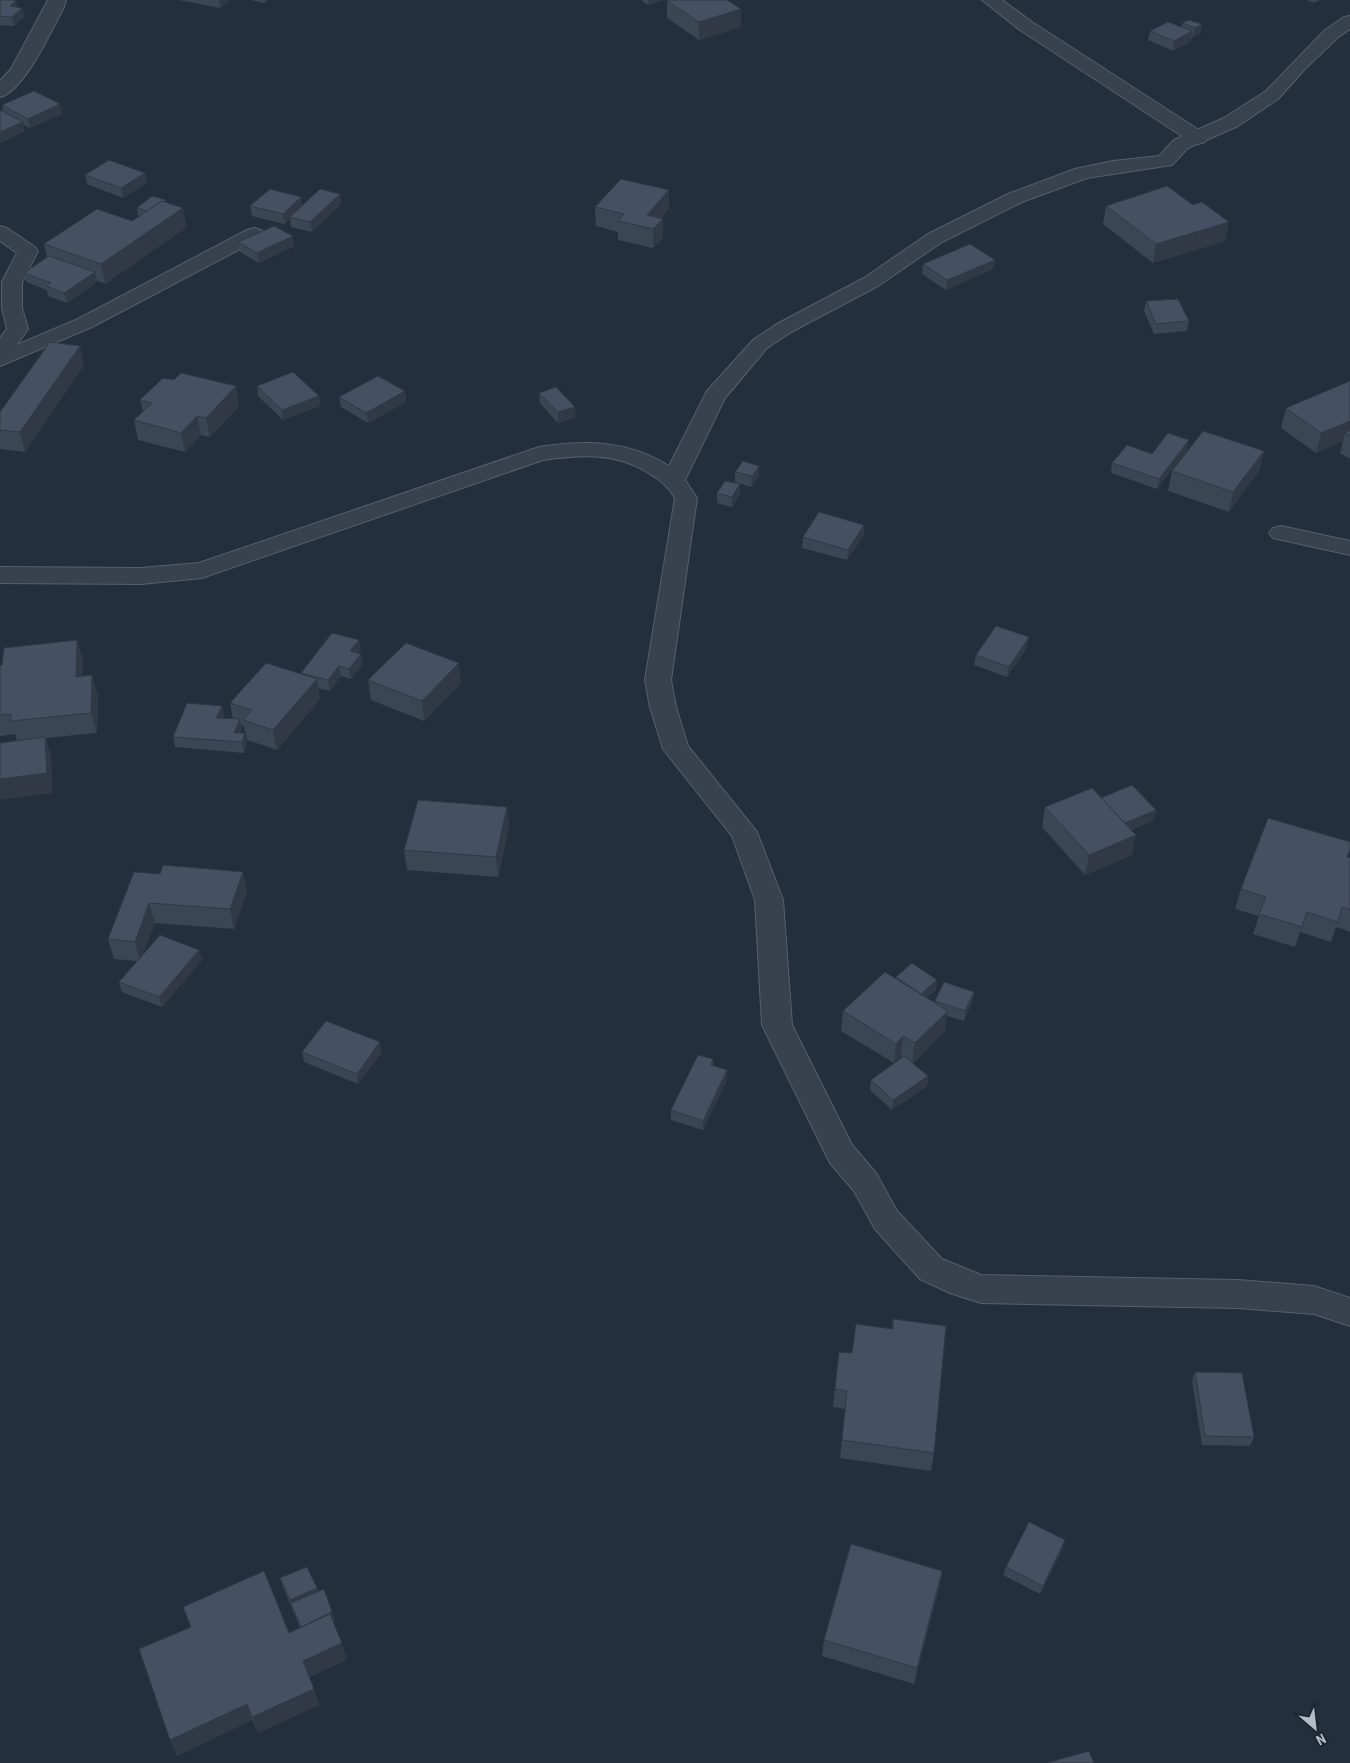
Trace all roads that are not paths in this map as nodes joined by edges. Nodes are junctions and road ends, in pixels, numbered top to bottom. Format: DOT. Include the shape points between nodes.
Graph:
graph roads {
  1 [pos="57,0"];
  2 [pos="991,0"];
  3 [pos="1350,21"];
  4 [pos="0,92"];
  5 [pos="1198,138"];
  6 [pos="0,232"];
  7 [pos="254,234"];
  8 [pos="0,352"];
  9 [pos="0,360"];
  10 [pos="673,481"];
  11 [pos="1281,533"];
  12 [pos="1350,548"];
  13 [pos="0,575"];
  14 [pos="1350,1312"];
  1 -- 4 [label="street" via="19,72"];
  2 -- 5 [label="street"];
  3 -- 5 [label="street" via="1324,40 1272,95 1231,122"];
  5 -- 10 [label="street" via="1181,144 1165,160 1082,174 1015,198 935,238 871,282 784,328 760,344 715,396"];
  6 -- 8 [label="street" via="28,251 12,282 12,308 18,329"];
  7 -- 9 [label="street" via="85,324"];
  10 -- 13 [label="street" via="650,463 620,451 574,449 539,454 202,570 141,576"];
  10 -- 14 [label="street" via="686,498 658,680 662,707 676,749 744,832 769,900 777,1025 841,1154 865,1182 886,1220 931,1269 981,1289 1238,1294 1314,1300"];
  11 -- 12 [label="street"];
}
